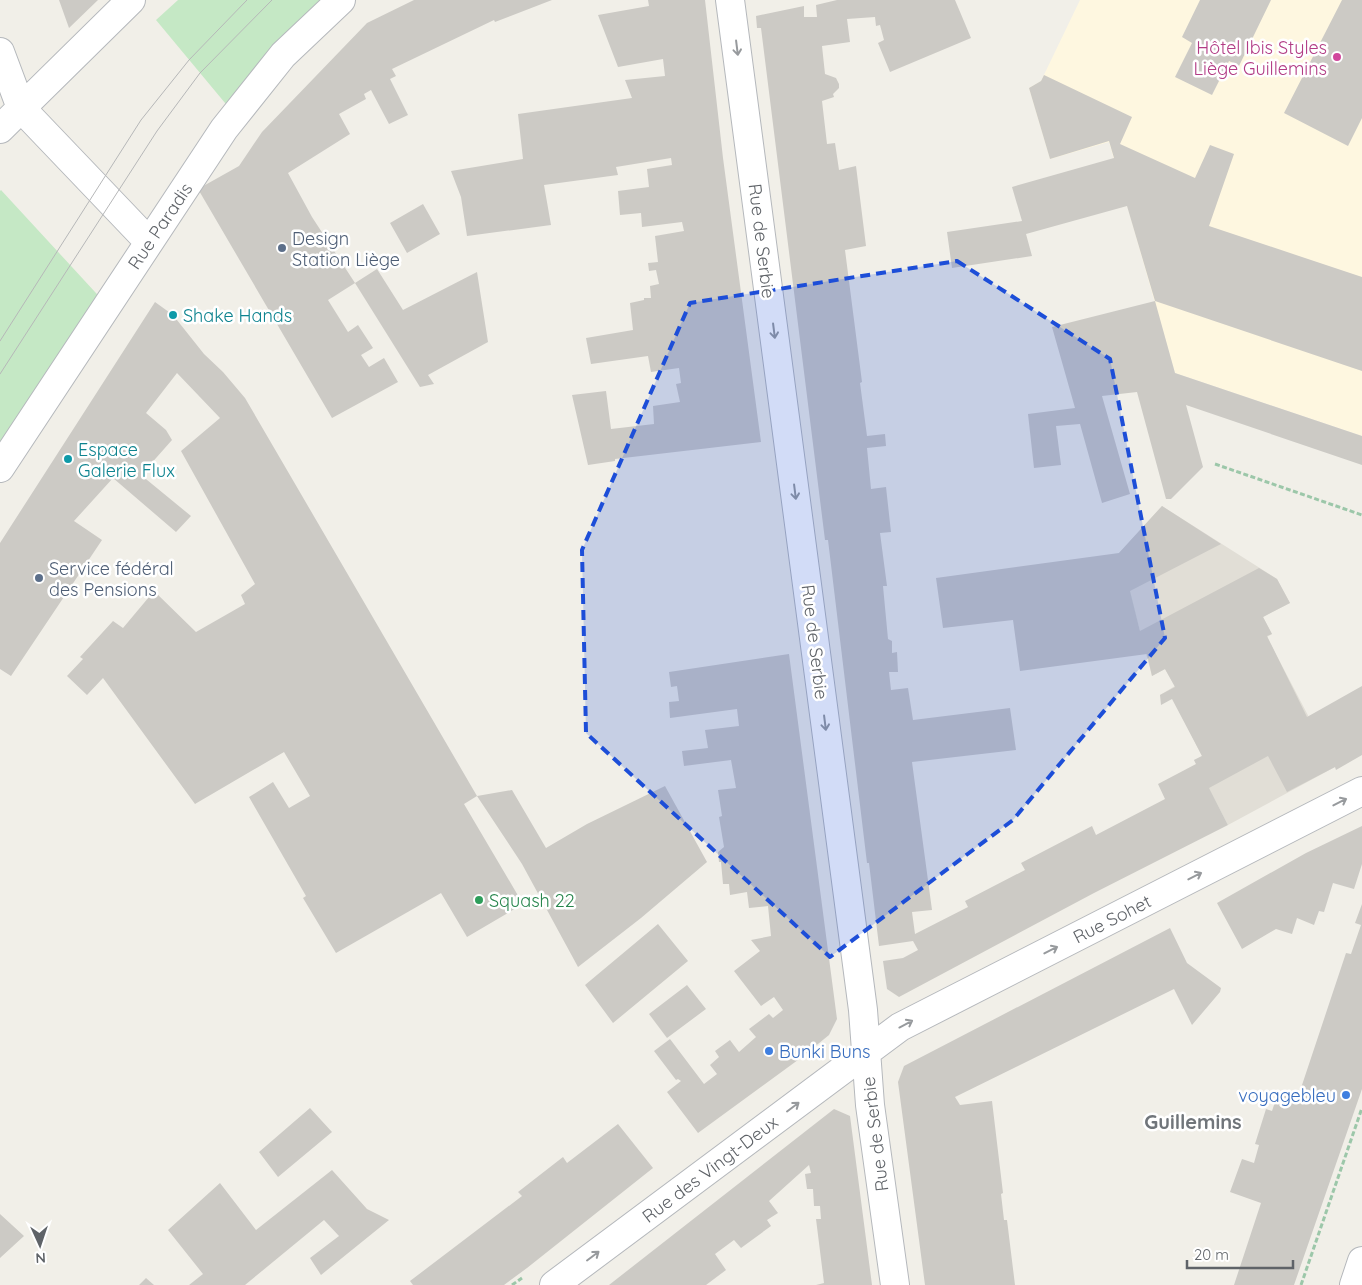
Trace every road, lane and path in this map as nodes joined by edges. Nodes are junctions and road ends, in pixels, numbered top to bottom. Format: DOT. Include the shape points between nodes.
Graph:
graph roads {
  1 [pos="131,0"];
  2 [pos="341,0"];
  3 [pos="730,0"];
  4 [pos="0,52"];
  5 [pos="21,108"];
  6 [pos="0,129"];
  7 [pos="149,242"];
  8 [pos="1215,464"];
  9 [pos="0,468"];
  10 [pos="1362,516"];
  11 [pos="1362,791"];
  12 [pos="866,1052"];
  13 [pos="1362,1108"];
  14 [pos="1362,1261"];
  15 [pos="554,1285"];
  16 [pos="895,1285"];
  17 [pos="1301,1285"];
  18 [pos="1354,1285"];
  1 -- 5 [label="street"];
  2 -- 7 [label="street, Rue Paradis" via="283,56 224,129"];
  3 -- 12 [label="street, Rue de Serbie, one-way" via="862,1000"];
  4 -- 5 [label="street"];
  5 -- 6 [label="street"];
  5 -- 7 [label="street"];
  7 -- 9 [label="street, Rue Paradis"];
  8 -- 10 [label="path"];
  12 -- 11 [label="street, Rue Sohet, one-way" via="900,1027"];
  15 -- 12 [label="street, Rue des Vingt-Deux, one-way"];
  12 -- 16 [label="street, Rue de Serbie" via="870,1105"];
  13 -- 17 [label="path"];
  14 -- 18 [label="street"];
}
